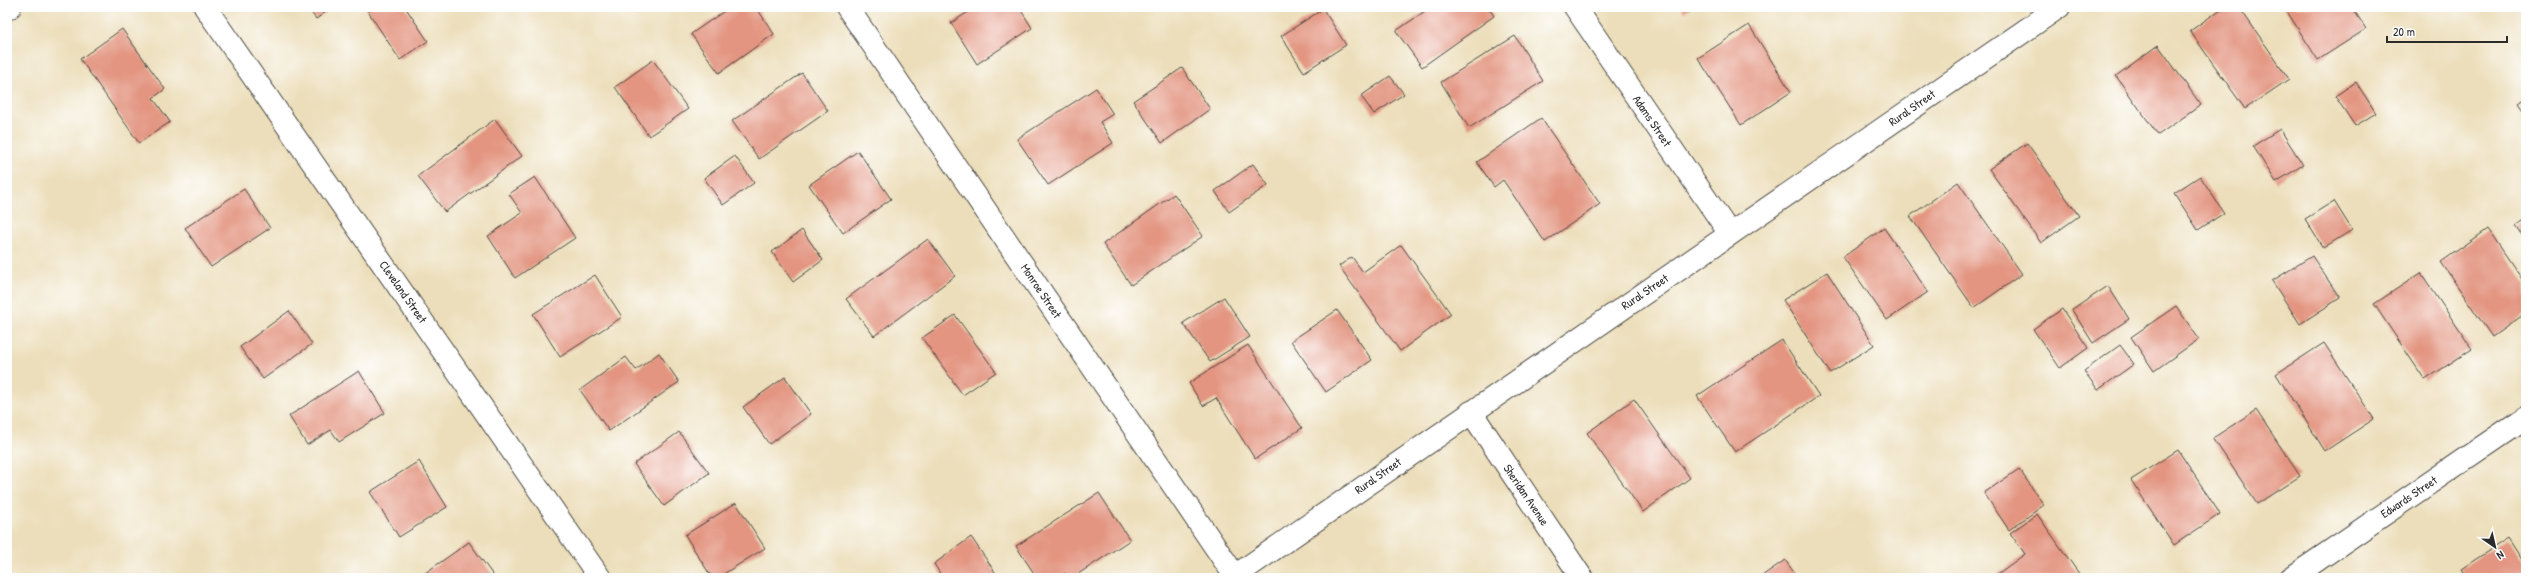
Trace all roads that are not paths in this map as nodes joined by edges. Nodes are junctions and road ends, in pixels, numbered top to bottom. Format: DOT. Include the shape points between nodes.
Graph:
graph roads {
  1 [pos="10,7"];
  2 [pos="205,7"];
  3 [pos="847,7"];
  4 [pos="1575,7"];
  5 [pos="2059,7"];
  6 [pos="7,9"];
  7 [pos="1730,234"];
  8 [pos="1471,412"];
  9 [pos="2526,417"];
  10 [pos="1234,577"];
  11 [pos="600,578"];
  12 [pos="1582,578"];
  13 [pos="2291,578"];
  1 -- 6 [label="street"];
  2 -- 11 [label="street, Cleveland Street"];
  3 -- 10 [label="street, Monroe Street"];
  4 -- 7 [label="street, Adams Street"];
  5 -- 7 [label="street, Rural Street"];
  7 -- 8 [label="street, Rural Street"];
  8 -- 10 [label="street, Rural Street"];
  8 -- 12 [label="street, Sheridan Avenue"];
  9 -- 13 [label="street, Edwards Street"];
}
